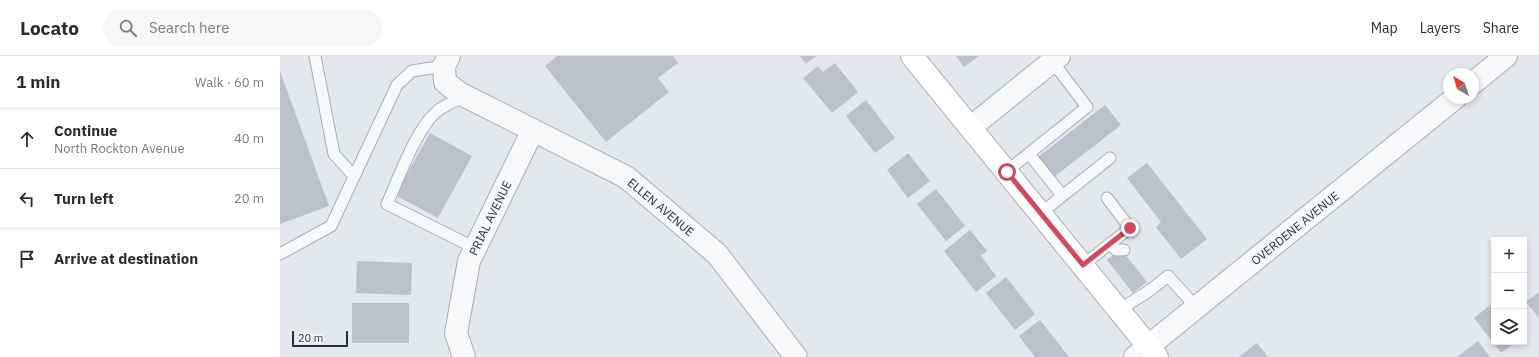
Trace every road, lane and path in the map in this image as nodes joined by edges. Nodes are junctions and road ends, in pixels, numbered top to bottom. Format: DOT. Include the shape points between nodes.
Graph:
graph roads {
  1 [pos="315,56"];
  2 [pos="912,56"];
  3 [pos="1506,56"];
  4 [pos="1055,59"];
  5 [pos="446,68"];
  6 [pos="1479,78"];
  7 [pos="465,96"];
  8 [pos="1448,104"];
  9 [pos="971,127"];
  10 [pos="533,130"];
  11 [pos="1029,154"];
  12 [pos="1110,158"];
  13 [pos="1007,172"];
  14 [pos="354,176"];
  15 [pos="1062,195"];
  16 [pos="1106,198"];
  17 [pos="1041,213"];
  18 [pos="475,248"];
  19 [pos="280,254"];
  20 [pos="1083,265"];
  21 [pos="1196,307"];
  22 [pos="1119,310"];
  23 [pos="1147,353"];
  24 [pos="464,357"];
  25 [pos="796,357"];
  1 -- 14 [label="lane" via="334,154"];
  2 -- 9 [label="main road"];
  3 -- 6 [label="street"];
  4 -- 9 [label="street"];
  4 -- 11 [label="lane" via="1087,107"];
  5 -- 7 [label="street, ELLEN AVENUE" via="459,93"];
  5 -- 14 [label="lane" via="412,71 397,85"];
  7 -- 10 [label="street, ELLEN AVENUE"];
  7 -- 18 [label="lane" via="440,110 427,122 411,150 387,204"];
  8 -- 21 [label="street, OVERDENE AVENUE"];
  9 -- 13 [label="main road"];
  10 -- 18 [label="street, PRIAL AVENUE"];
  10 -- 25 [label="street, ELLEN AVENUE" via="626,177 717,254"];
  11 -- 13 [label="lane"];
  11 -- 15 [label="lane"];
  12 -- 15 [label="lane"];
  13 -- 17 [label="main road"];
  14 -- 19 [label="lane" via="331,226"];
  15 -- 17 [label="lane"];
  16 -- 20 [label="lane" via="1130,228 1116,250"];
  17 -- 20 [label="main road"];
  18 -- 24 [label="street, PRIAL AVENUE" via="469,261 456,333"];
  20 -- 22 [label="main road"];
  21 -- 22 [label="lane" via="1168,276 1146,288"];
  21 -- 23 [label="street, OVERDENE AVENUE"];
  22 -- 23 [label="main road"];
}
